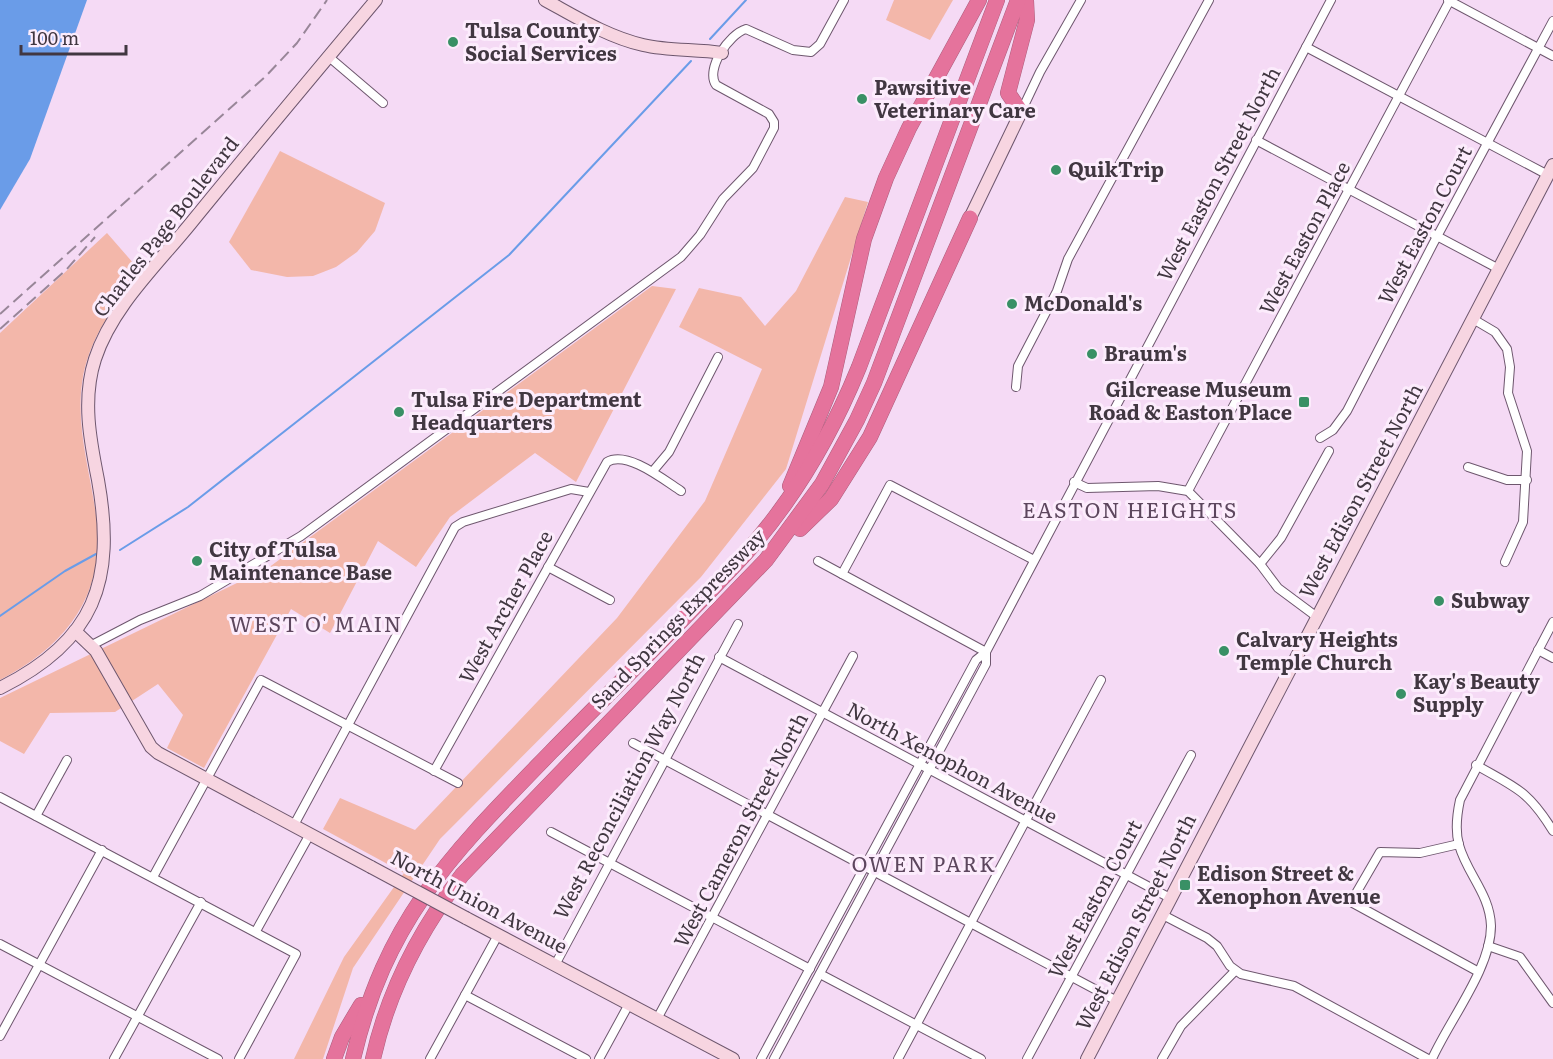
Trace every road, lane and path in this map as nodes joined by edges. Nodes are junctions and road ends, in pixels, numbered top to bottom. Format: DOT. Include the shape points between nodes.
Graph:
graph roads {
  1 [pos="376,0"];
  2 [pos="545,0"];
  3 [pos="844,0"];
  4 [pos="979,0"];
  5 [pos="997,0"];
  6 [pos="1018,0"];
  7 [pos="1026,0"];
  8 [pos="1082,0"];
  9 [pos="1209,0"];
  10 [pos="1331,0"];
  11 [pos="1449,0"];
  12 [pos="1553,21"];
  13 [pos="1306,47"];
  14 [pos="1538,48"];
  15 [pos="722,53"];
  16 [pos="1553,56"];
  17 [pos="329,57"];
  18 [pos="1400,96"];
  19 [pos="383,103"];
  20 [pos="1021,112"];
  21 [pos="1256,140"];
  22 [pos="1488,143"];
  23 [pos="1550,170"];
  24 [pos="1349,191"];
  25 [pos="968,224"];
  26 [pos="1437,237"];
  27 [pos="1499,269"];
  28 [pos="1473,319"];
  29 [pos="718,357"];
  30 [pos="1016,387"];
  31 [pos="1320,438"];
  32 [pos="1329,452"];
  33 [pos="1468,467"];
  34 [pos="653,471"];
  35 [pos="1527,480"];
  36 [pos="1074,483"];
  37 [pos="681,491"];
  38 [pos="1188,491"];
  39 [pos="589,492"];
  40 [pos="783,507"];
  41 [pos="1034,560"];
  42 [pos="819,561"];
  43 [pos="1505,562"];
  44 [pos="1260,564"];
  45 [pos="548,567"];
  46 [pos="754,574"];
  47 [pos="842,574"];
  48 [pos="610,600"];
  49 [pos="1317,617"];
  50 [pos="1553,622"];
  51 [pos="738,624"];
  52 [pos="75,631"];
  53 [pos="92,645"];
  54 [pos="1538,650"];
  55 [pos="987,652"];
  56 [pos="852,656"];
  57 [pos="719,657"];
  58 [pos="1553,657"];
  59 [pos="1101,680"];
  60 [pos="0,688"];
  61 [pos="822,712"];
  62 [pos="347,724"];
  63 [pos="633,743"];
  64 [pos="1191,755"];
  65 [pos="67,760"];
  66 [pos="665,760"];
  67 [pos="920,764"];
  68 [pos="1476,765"];
  69 [pos="929,769"];
  70 [pos="434,771"];
  71 [pos="207,780"];
  72 [pos="458,783"];
  73 [pos="1,800"];
  74 [pos="767,814"];
  75 [pos="36,816"];
  76 [pos="1026,821"];
  77 [pos="294,825"];
  78 [pos="1553,831"];
  79 [pos="551,832"];
  80 [pos="310,834"];
  81 [pos="1459,844"];
  82 [pos="102,850"];
  83 [pos="611,863"];
  84 [pos="865,867"];
  85 [pos="874,872"];
  86 [pos="1126,875"];
  87 [pos="153,878"];
  88 [pos="1170,898"];
  89 [pos="201,902"];
  90 [pos="1161,915"];
  91 [pos="713,917"];
  92 [pos="970,924"];
  93 [pos="256,931"];
  94 [pos="498,935"];
  95 [pos="0,944"];
  96 [pos="1488,945"];
  97 [pos="816,959"];
  98 [pos="825,964"];
  99 [pos="40,965"];
  100 [pos="555,965"];
  101 [pos="381,969"];
  102 [pos="810,969"];
  103 [pos="1235,971"];
  104 [pos="1477,971"];
  105 [pos="1072,977"];
  106 [pos="806,978"];
  107 [pos="818,978"];
  108 [pos="465,995"];
  109 [pos="1117,1000"];
  110 [pos="1553,1003"];
  111 [pos="629,1004"];
  112 [pos="385,1014"];
  113 [pos="138,1016"];
  114 [pos="657,1018"];
  115 [pos="916,1025"];
  116 [pos="0,1036"];
  117 [pos="114,1059"];
  118 [pos="218,1059"];
  119 [pos="239,1059"];
  120 [pos="334,1059"];
  121 [pos="353,1059"];
  122 [pos="373,1059"];
  123 [pos="383,1059"];
  124 [pos="430,1059"];
  125 [pos="586,1059"];
  126 [pos="599,1059"];
  127 [pos="733,1059"];
  128 [pos="761,1059"];
  129 [pos="774,1059"];
  130 [pos="898,1059"];
  131 [pos="981,1059"];
  132 [pos="1027,1059"];
  133 [pos="1087,1059"];
  134 [pos="1162,1059"];
  135 [pos="1430,1059"];
  1 -- 17 [label="main road, Charles Page Boulevard"];
  2 -- 15 [label="main road" via="631,42"];
  3 -- 15 [label="street" via="820,45 812,52 793,50 746,29"];
  4 -- 40 [label="highway" via="886,178 864,239 831,387"];
  5 -- 40 [label="highway, Sand Springs Expressway" via="846,398 813,462"];
  6 -- 46 [label="highway, Sand Springs Expressway" via="874,383 844,446 801,516"];
  7 -- 20 [label="highway" via="1027,20 1008,93"];
  8 -- 20 [label="street"];
  9 -- 30 [label="street" via="1068,259 1058,291 1018,366"];
  10 -- 13 [label="street, West Easton Street North"];
  11 -- 14 [label="street"];
  11 -- 18 [label="street, West Easton Place"];
  12 -- 14 [label="street, West Easton Court"];
  13 -- 18 [label="street"];
  13 -- 21 [label="street, West Easton Street North"];
  14 -- 16 [label="street"];
  14 -- 22 [label="street, West Easton Court"];
  15 -- 53 [label="street" via="712,71 716,85 769,114 774,128 753,168 723,199 687,251 301,536 200,596"];
  17 -- 19 [label="street"];
  17 -- 52 [label="main road, Charles Page Boulevard" via="161,257 120,310 101,344 90,376 88,404 105,522 104,558 95,596"];
  18 -- 22 [label="street"];
  18 -- 24 [label="street, West Easton Place"];
  20 -- 25 [label="main road"];
  21 -- 24 [label="street"];
  21 -- 36 [label="street, West Easton Street North"];
  22 -- 23 [label="street"];
  22 -- 26 [label="street, West Easton Court"];
  23 -- 27 [label="main road, West Edison Street North"];
  24 -- 26 [label="street"];
  24 -- 38 [label="street, West Easton Place"];
  25 -- 46 [label="highway" via="858,459 831,499"];
  26 -- 27 [label="street"];
  26 -- 31 [label="street, West Easton Court" via="1347,411 1333,430"];
  27 -- 28 [label="main road, West Edison Street North"];
  28 -- 35 [label="street" via="1495,332 1507,349 1508,393 1525,439"];
  28 -- 49 [label="main road, West Edison Street North"];
  29 -- 34 [label="street" via="669,452"];
  32 -- 44 [label="street" via="1281,538"];
  33 -- 35 [label="street" via="1507,480"];
  34 -- 37 [label="street"];
  34 -- 39 [label="street, West Archer Place" via="620,458 610,460"];
  35 -- 43 [label="street" via="1523,522"];
  36 -- 38 [label="street" via="1087,488 1158,486"];
  36 -- 41 [label="street, West Easton Street North"];
  38 -- 44 [label="street"];
  39 -- 45 [label="street, West Archer Place"];
  39 -- 62 [label="street" via="571,489 455,527"];
  40 -- 101 [label="highway, Sand Springs Expressway" via="733,566 455,852 413,909"];
  41 -- 47 [label="street" via="890,485"];
  41 -- 55 [label="street, West Easton Street North"];
  42 -- 47 [label="street"];
  44 -- 49 [label="street" via="1278,588"];
  45 -- 48 [label="street"];
  45 -- 70 [label="street, West Archer Place"];
  46 -- 112 [label="highway, Sand Springs Expressway" via="471,863 419,939"];
  47 -- 55 [label="street"];
  49 -- 88 [label="main road, West Edison Street North"];
  50 -- 54 [label="street"];
  51 -- 57 [label="street, West Reconciliation Way North"];
  52 -- 53 [label="main road"];
  52 -- 60 [label="main road, Charles Page Boulevard" via="46,661"];
  53 -- 71 [label="main road, North Union Avenue" via="151,747"];
  54 -- 58 [label="street"];
  54 -- 68 [label="street"];
  55 -- 67 [label="street, West Easton Street North" via="976,660"];
  55 -- 69 [label="street, West Easton Street North" via="986,664"];
  56 -- 61 [label="street, West Cameron Street North"];
  57 -- 61 [label="street, North Xenophon Avenue"];
  57 -- 66 [label="street, West Reconciliation Way North"];
  59 -- 76 [label="street"];
  61 -- 67 [label="street, North Xenophon Avenue"];
  61 -- 74 [label="street, West Cameron Street North"];
  62 -- 70 [label="street"];
  62 -- 71 [label="street" via="261,680"];
  62 -- 77 [label="street"];
  63 -- 66 [label="street"];
  64 -- 86 [label="street, West Easton Court"];
  65 -- 75 [label="street"];
  66 -- 74 [label="street"];
  66 -- 83 [label="street, West Reconciliation Way North"];
  67 -- 69 [label="street, North Xenophon Avenue"];
  67 -- 84 [label="street, West Easton Street North"];
  68 -- 78 [label="street" via="1527,795"];
  68 -- 81 [label="street" via="1460,800"];
  69 -- 76 [label="street, North Xenophon Avenue"];
  69 -- 85 [label="street, West Easton Street North"];
  70 -- 72 [label="street"];
  71 -- 77 [label="main road, North Union Avenue"];
  71 -- 87 [label="street"];
  73 -- 75 [label="street"];
  74 -- 84 [label="street"];
  74 -- 91 [label="street, West Cameron Street North"];
  75 -- 82 [label="street"];
  76 -- 86 [label="street, North Xenophon Avenue"];
  76 -- 92 [label="street"];
  77 -- 80 [label="main road, North Union Avenue"];
  79 -- 83 [label="street"];
  80 -- 93 [label="street"];
  80 -- 94 [label="main road, North Union Avenue, bridge"];
  81 -- 96 [label="street" via="1487,901 1491,926"];
  81 -- 104 [label="street" via="1420,854 1380,852 1351,902"];
  82 -- 87 [label="street"];
  82 -- 99 [label="street"];
  83 -- 91 [label="street"];
  83 -- 100 [label="street, West Reconciliation Way North"];
  84 -- 85 [label="street"];
  84 -- 97 [label="street, West Easton Street North"];
  85 -- 92 [label="street"];
  85 -- 98 [label="street, West Easton Street North"];
  86 -- 88 [label="street, North Xenophon Avenue"];
  86 -- 105 [label="street, West Easton Court"];
  87 -- 89 [label="street"];
  88 -- 90 [label="main road, West Edison Street North"];
  89 -- 93 [label="street"];
  89 -- 113 [label="street"];
  90 -- 103 [label="street" via="1207,938"];
  90 -- 109 [label="main road, West Edison Street North"];
  91 -- 102 [label="street"];
  91 -- 114 [label="street, West Cameron Street North"];
  92 -- 105 [label="street"];
  92 -- 115 [label="street"];
  93 -- 119 [label="street" via="296,954"];
  94 -- 100 [label="main road, North Union Avenue"];
  94 -- 108 [label="street"];
  95 -- 99 [label="street"];
  96 -- 104 [label="street"];
  96 -- 110 [label="street" via="1520,957"];
  97 -- 98 [label="street"];
  97 -- 102 [label="street, West Easton Street North"];
  98 -- 107 [label="street, West Easton Street North"];
  99 -- 113 [label="street"];
  99 -- 116 [label="street"];
  100 -- 111 [label="main road, North Union Avenue"];
  101 -- 120 [label="highway" via="342,1037"];
  101 -- 121 [label="highway, Sand Springs Expressway"];
  102 -- 106 [label="street, West Easton Street North"];
  103 -- 134 [label="street" via="1181,1026"];
  103 -- 135 [label="street" via="1300,989"];
  104 -- 135 [label="street"];
  105 -- 109 [label="street"];
  105 -- 132 [label="street, West Easton Court"];
  106 -- 107 [label="street"];
  106 -- 128 [label="street, West Easton Street North"];
  107 -- 115 [label="street"];
  107 -- 129 [label="street, West Easton Street North"];
  108 -- 124 [label="street"];
  108 -- 125 [label="street"];
  109 -- 133 [label="main road, West Edison Street North"];
  111 -- 114 [label="main road, North Union Avenue"];
  111 -- 126 [label="street"];
  112 -- 122 [label="highway, Sand Springs Expressway"];
  112 -- 123 [label="highway"];
  113 -- 117 [label="street"];
  113 -- 118 [label="street"];
  114 -- 127 [label="main road, North Union Avenue"];
  115 -- 130 [label="street"];
  115 -- 131 [label="street"];
}
